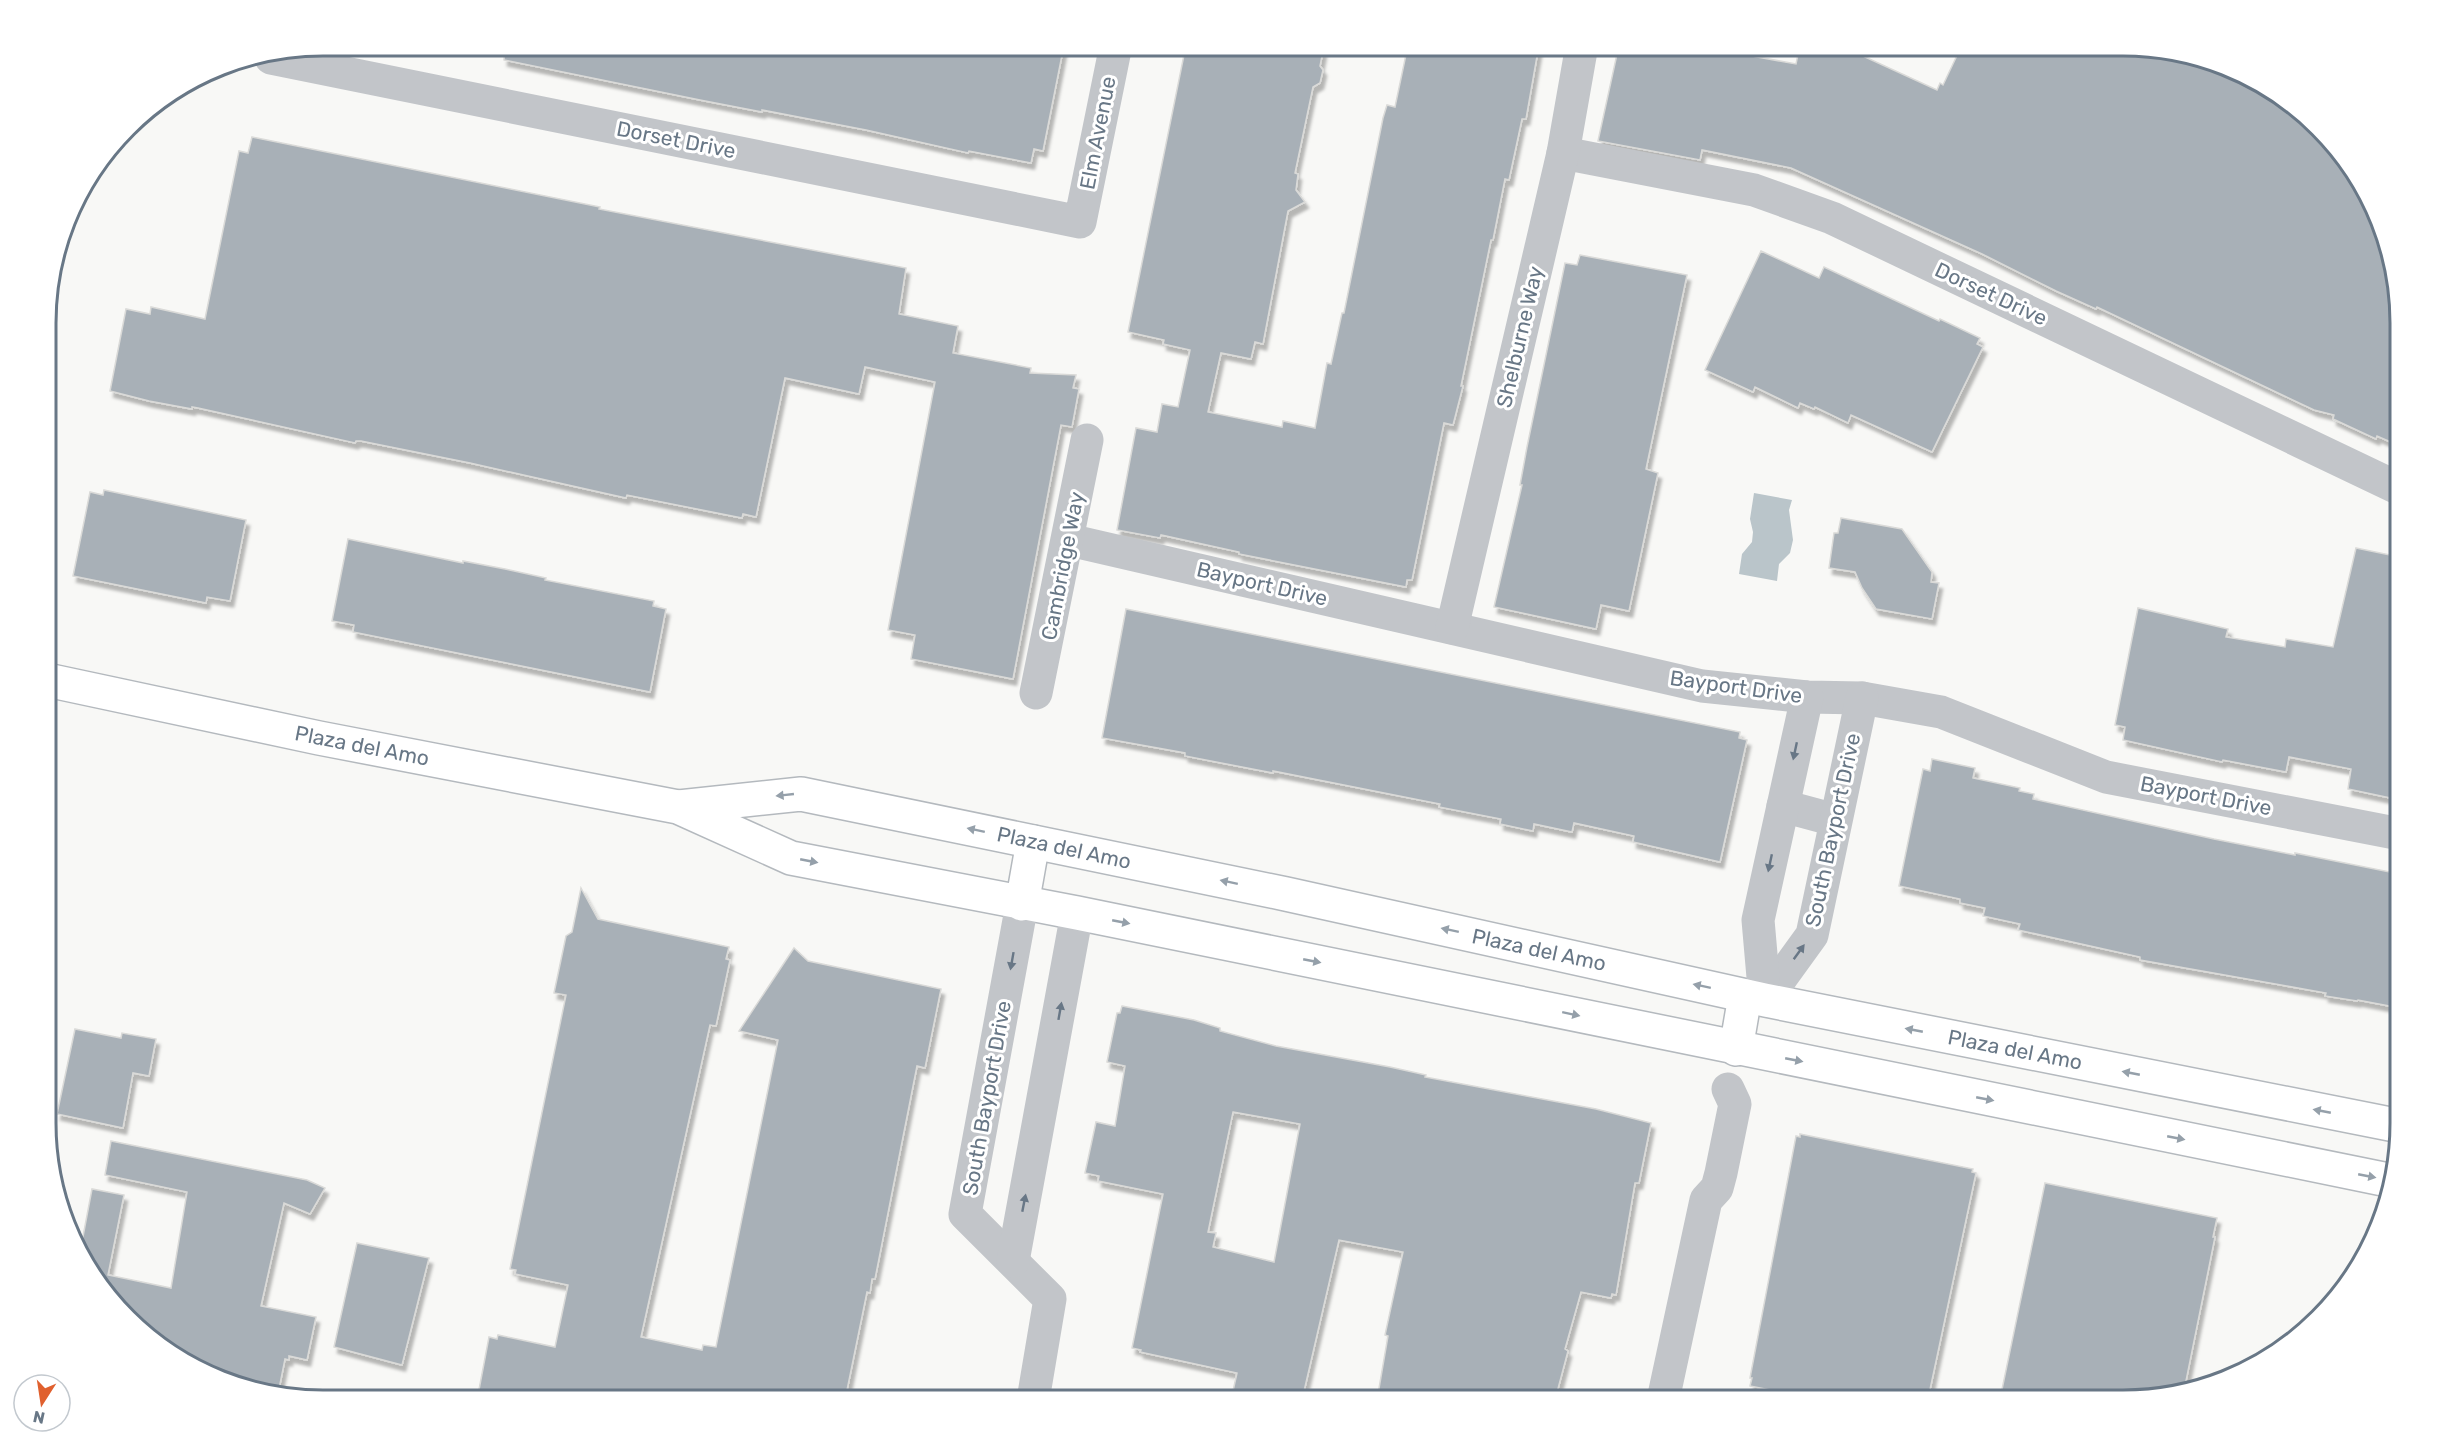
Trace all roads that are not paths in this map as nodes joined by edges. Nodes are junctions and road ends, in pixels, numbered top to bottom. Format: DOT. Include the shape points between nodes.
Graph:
graph roads {
  1 [pos="1114,56"];
  2 [pos="1580,56"];
  3 [pos="282,59"];
  4 [pos="1563,153"];
  5 [pos="1080,222"];
  6 [pos="1088,440"];
  7 [pos="2391,485"];
  8 [pos="1069,540"];
  9 [pos="1452,628"];
  10 [pos="56,682"];
  11 [pos="1036,693"];
  12 [pos="1807,697"];
  13 [pos="1862,698"];
  14 [pos="1782,806"];
  15 [pos="678,807"];
  16 [pos="1835,820"];
  17 [pos="2391,832"];
  18 [pos="1033,842"];
  19 [pos="1022,904"];
  20 [pos="1077,913"];
  21 [pos="1755,998"];
  22 [pos="1736,1049"];
  23 [pos="2391,1124"];
  24 [pos="2384,1179"];
  25 [pos="1013,1261"];
  26 [pos="1035,1390"];
  27 [pos="1665,1390"];
  1 -- 5 [label="street, Elm Avenue"];
  2 -- 4 [label="street, Shelburne Way"];
  3 -- 5 [label="street, Dorset Drive"];
  4 -- 7 [label="street, Dorset Drive" via="1755,190 1832,218"];
  4 -- 9 [label="street, Shelburne Way"];
  6 -- 8 [label="street, Cambridge Way"];
  8 -- 9 [label="street, Bayport Drive"];
  8 -- 11 [label="street, Cambridge Way"];
  9 -- 12 [label="street, Bayport Drive" via="1702,686"];
  10 -- 15 [label="main road, Plaza del Amo" via="319,738"];
  12 -- 13 [label="street, Bayport Drive"];
  12 -- 14 [label="street, one-way"];
  13 -- 16 [label="street, South Bayport Drive"];
  13 -- 17 [label="street, Bayport Drive" via="1941,712 2106,777"];
  14 -- 16 [label="street"];
  14 -- 21 [label="street, one-way" via="1758,920"];
  18 -- 15 [label="main road, Plaza del Amo, one-way" via="801,794"];
  15 -- 19 [label="main road, Plaza del Amo, one-way" via="791,858"];
  21 -- 16 [label="street, South Bayport Drive, one-way" via="1812,935"];
  18 -- 19 [label="main road"];
  21 -- 18 [label="main road, Plaza del Amo, one-way"];
  19 -- 20 [label="main road, Plaza del Amo"];
  19 -- 25 [label="street, South Bayport Drive, one-way" via="965,1214"];
  20 -- 22 [label="main road, Plaza del Amo, one-way"];
  25 -- 20 [label="street, one-way"];
  21 -- 22 [label="main road"];
  23 -- 21 [label="main road, Plaza del Amo, one-way"];
  22 -- 24 [label="main road, Plaza del Amo, one-way"];
  22 -- 27 [label="street" via="1728,1089 1716,1103 1700,1185 1706,1200"];
  25 -- 26 [label="street, South Bayport Drive" via="1050,1299"];
}
